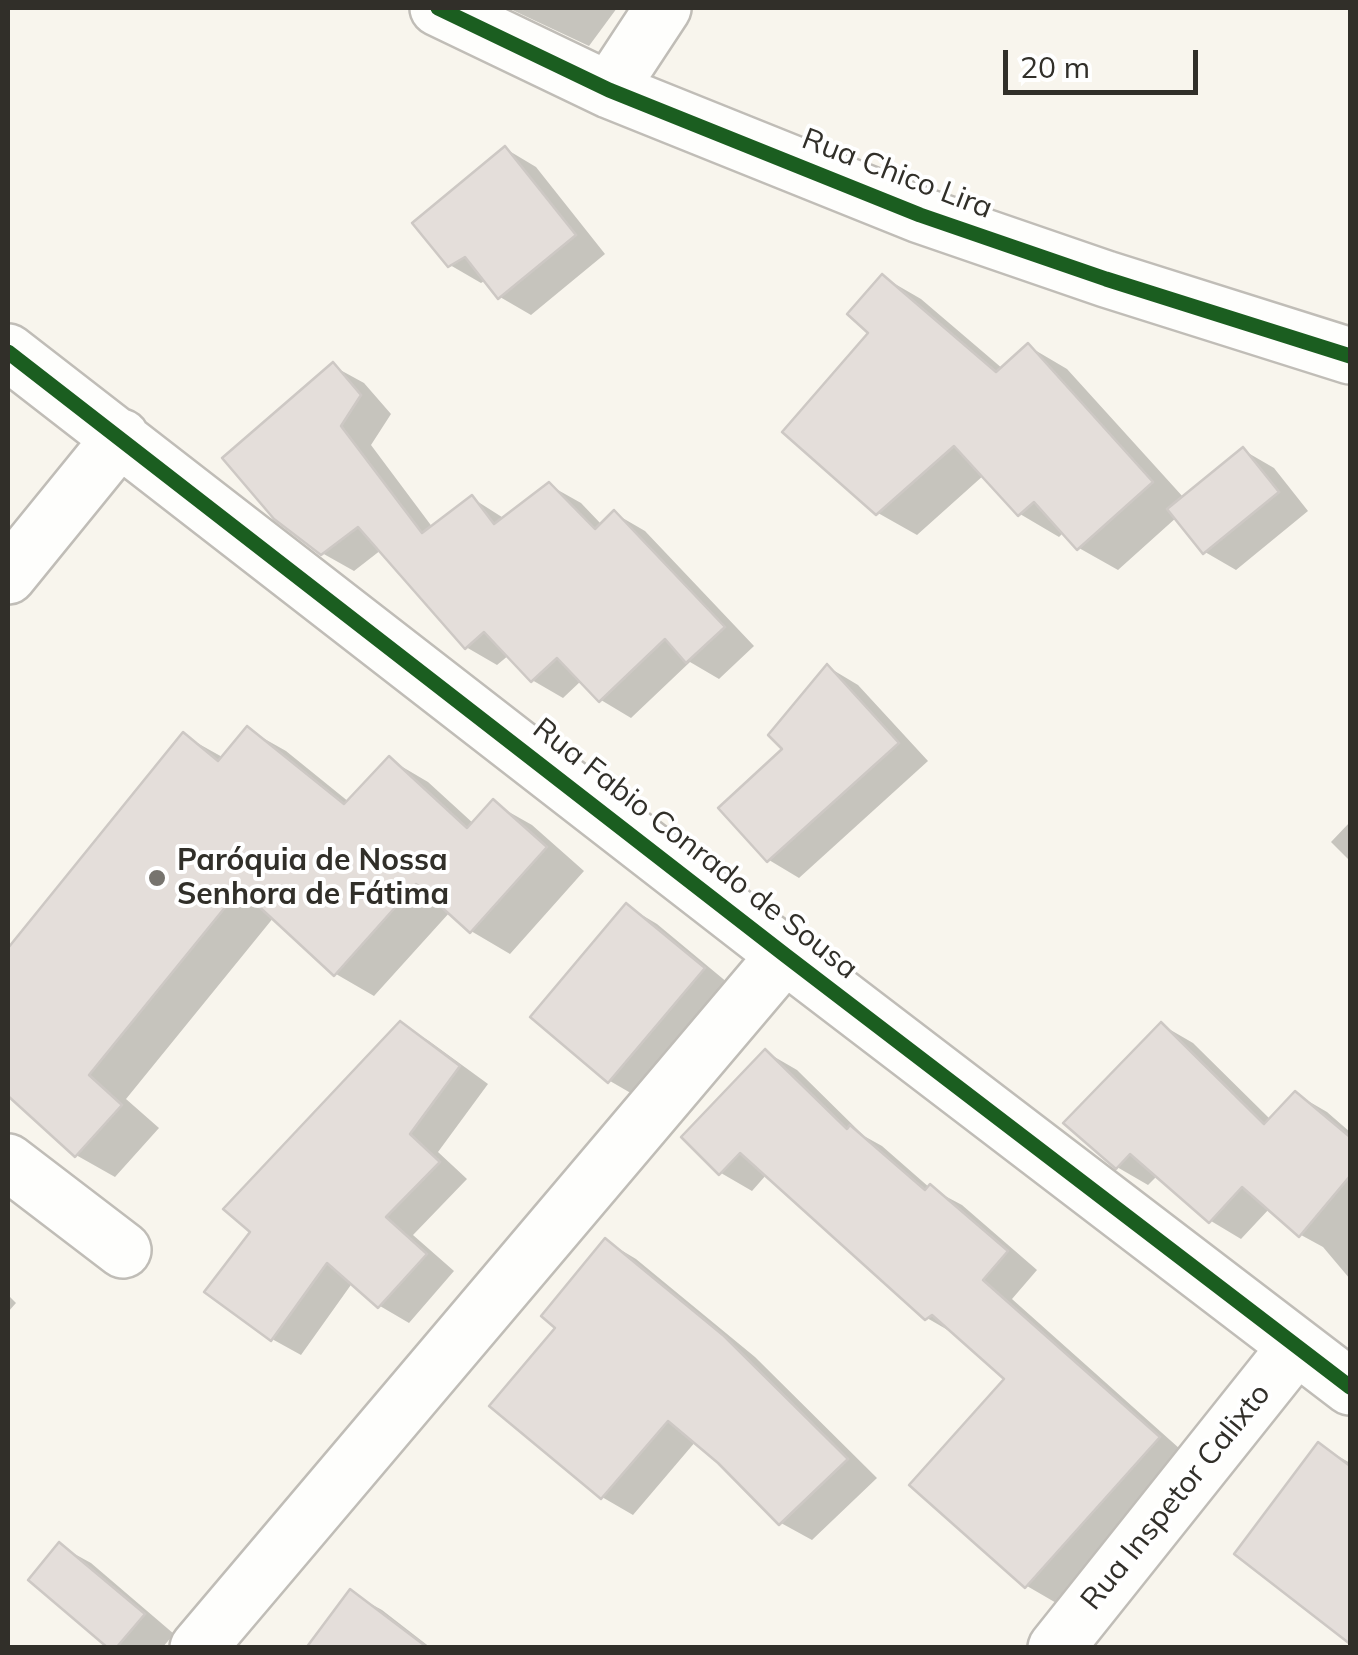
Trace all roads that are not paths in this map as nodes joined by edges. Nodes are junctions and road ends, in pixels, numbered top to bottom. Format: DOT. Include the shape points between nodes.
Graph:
graph roads {
  1 [pos="438,8"];
  2 [pos="663,8"];
  3 [pos="609,90"];
  4 [pos="8,352"];
  5 [pos="1350,356"];
  6 [pos="121,437"];
  7 [pos="8,576"];
  8 [pos="784,955"];
  9 [pos="8,1162"];
  10 [pos="124,1250"];
  11 [pos="1296,1347"];
  12 [pos="1350,1387"];
  13 [pos="198,1648"];
  14 [pos="1056,1648"];
  1 -- 3 [label="street, Rua Chico Lira"];
  2 -- 3 [label="street"];
  3 -- 5 [label="street, Rua Chico Lira" via="920,215"];
  4 -- 6 [label="street, Rua Fabio Conrado de Sousa"];
  6 -- 7 [label="street"];
  6 -- 8 [label="street, Rua Fabio Conrado de Sousa"];
  8 -- 11 [label="street, Rua Fabio Conrado de Sousa"];
  8 -- 13 [label="street"];
  9 -- 10 [label="street"];
  11 -- 12 [label="street, Rua Fabio Conrado de Sousa"];
  11 -- 14 [label="street, Rua Inspetor Calixto"];
}
